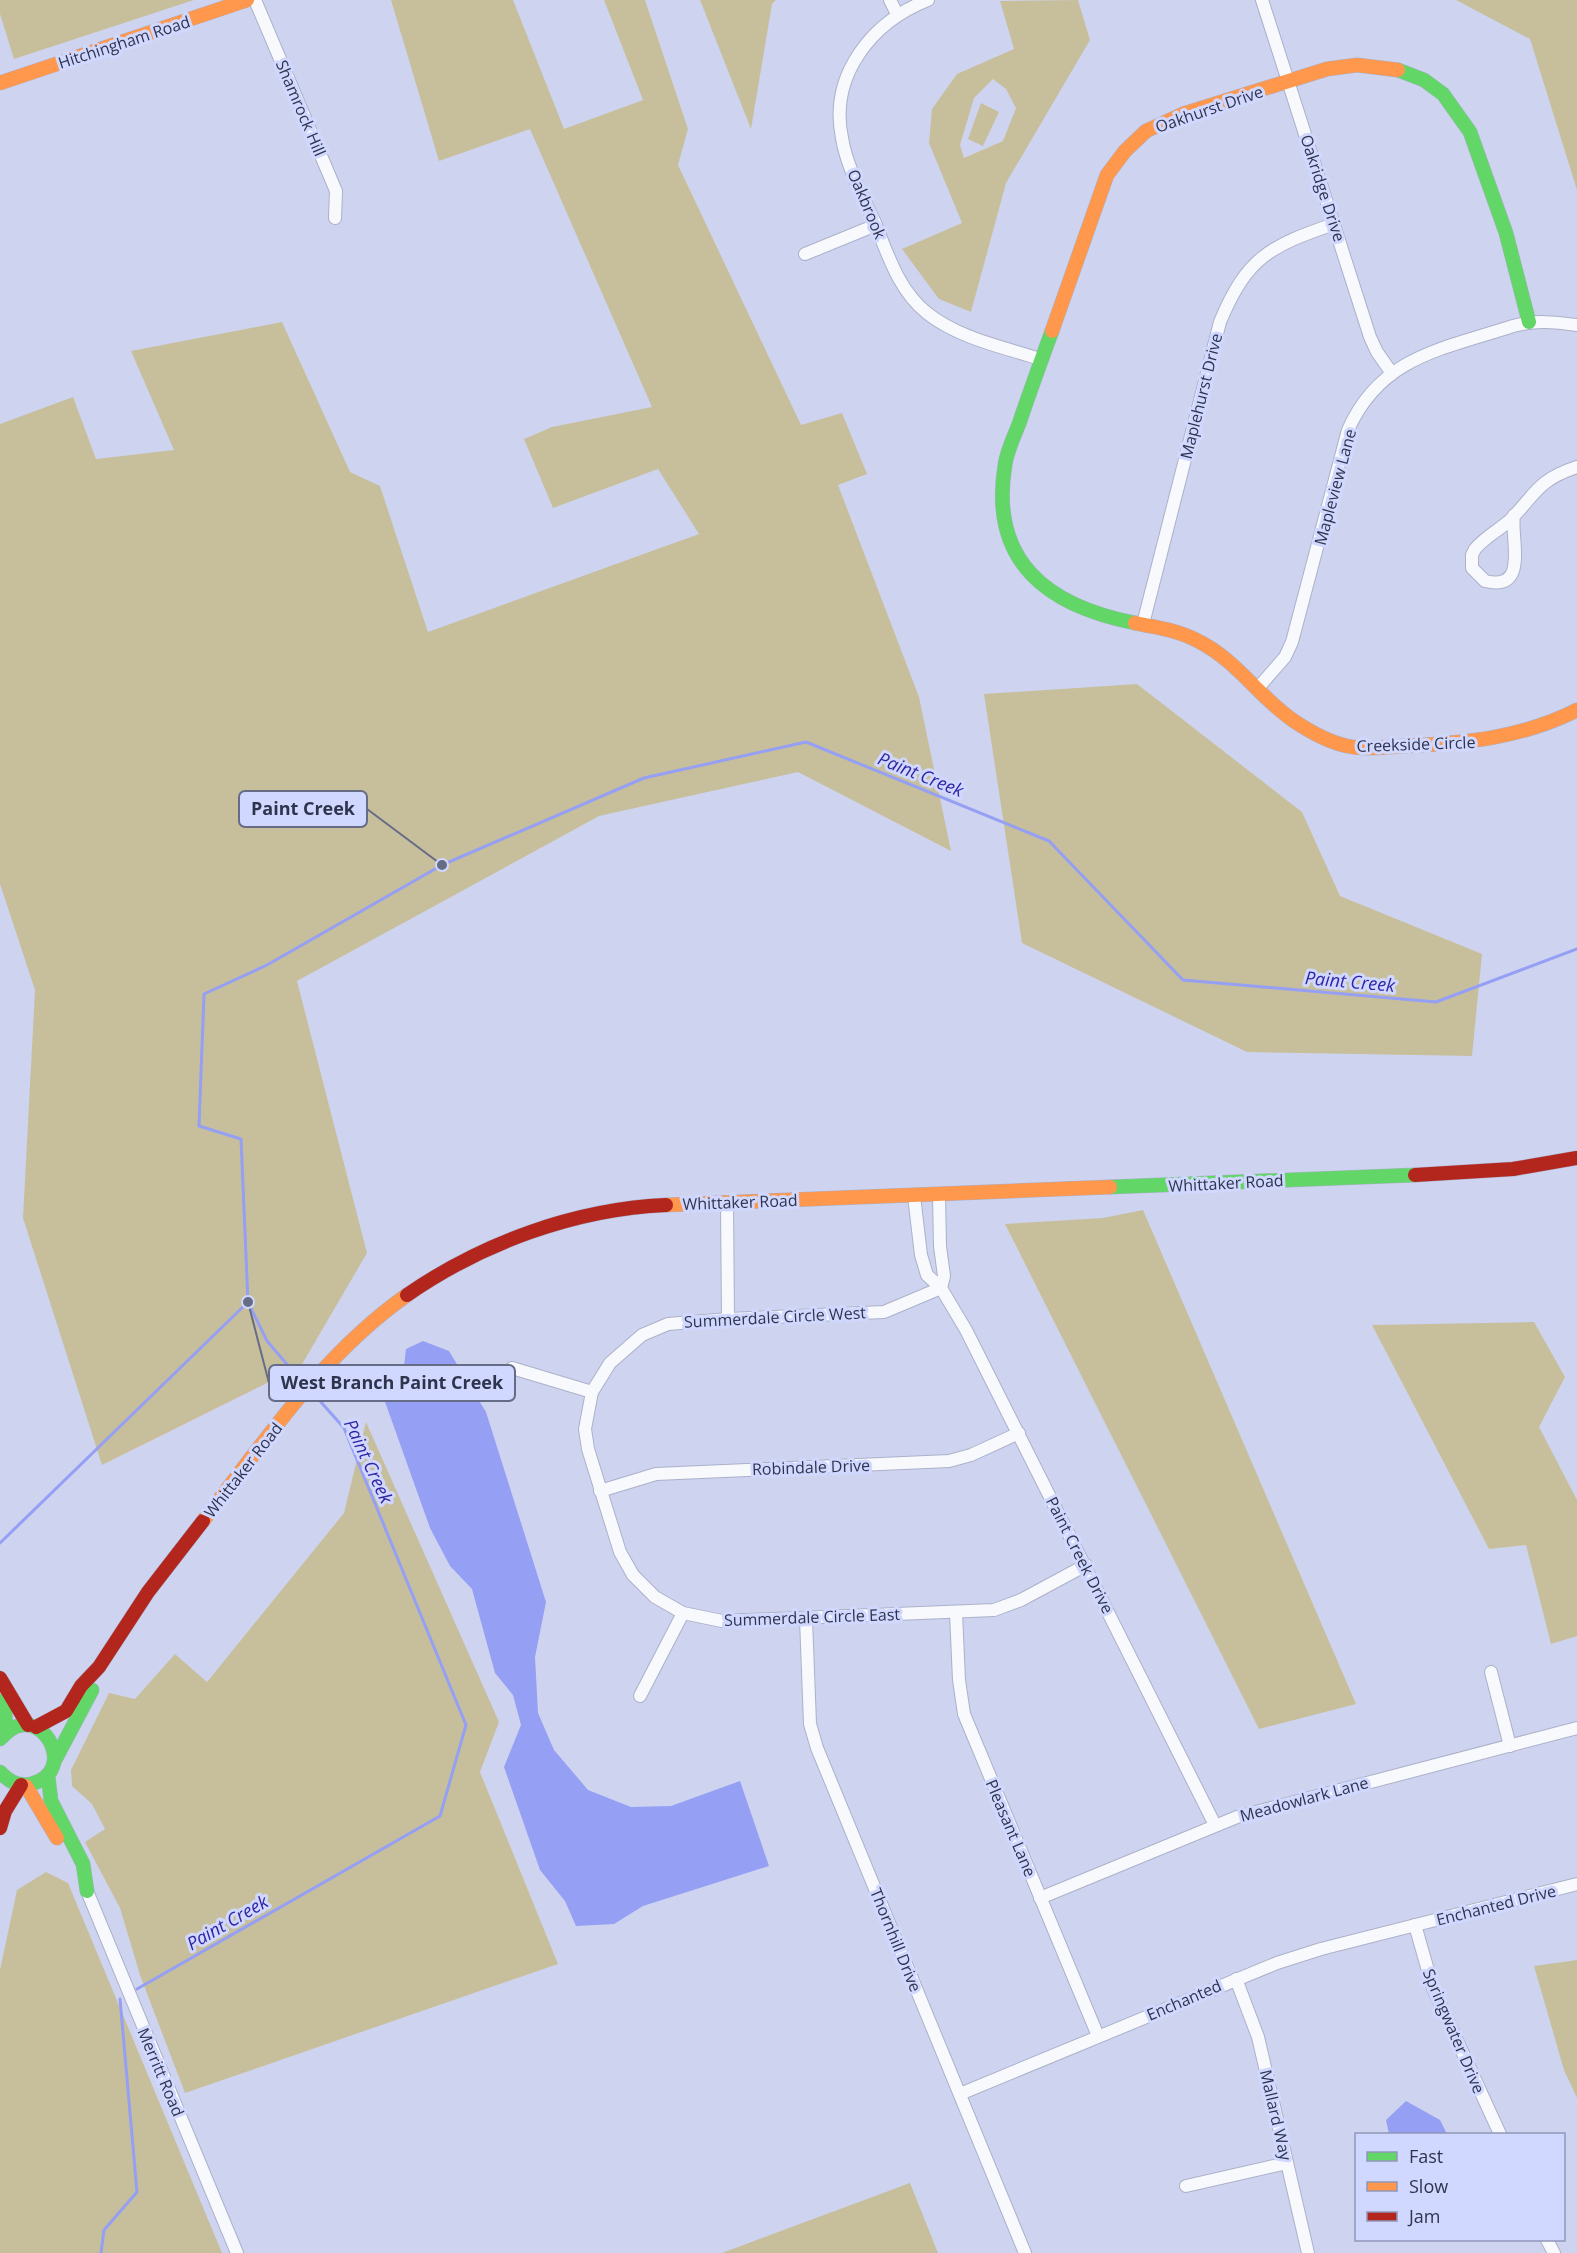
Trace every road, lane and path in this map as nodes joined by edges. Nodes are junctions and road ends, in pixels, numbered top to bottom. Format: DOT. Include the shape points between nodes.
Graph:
graph roads {
  1 [pos="247,0"];
  2 [pos="255,0"];
  3 [pos="890,0"];
  4 [pos="928,0"];
  5 [pos="1262,0"];
  6 [pos="897,14"];
  7 [pos="1288,81"];
  8 [pos="0,83"];
  9 [pos="335,218"];
  10 [pos="1334,224"];
  11 [pos="876,225"];
  12 [pos="805,254"];
  13 [pos="1529,322"];
  14 [pos="1577,325"];
  15 [pos="1040,359"];
  16 [pos="1391,372"];
  17 [pos="1577,467"];
  18 [pos="1515,515"];
  19 [pos="1143,624"];
  20 [pos="1258,688"];
  21 [pos="1577,710"];
  22 [pos="1577,1158"];
  23 [pos="939,1195"];
  24 [pos="914,1196"];
  25 [pos="727,1204"];
  26 [pos="941,1288"];
  27 [pos="728,1318"];
  28 [pos="512,1368"];
  29 [pos="592,1392"];
  30 [pos="1019,1432"];
  31 [pos="600,1491"];
  32 [pos="1086,1565"];
  33 [pos="683,1613"];
  34 [pos="956,1613"];
  35 [pos="806,1618"];
  36 [pos="99,1667"];
  37 [pos="1491,1672"];
  38 [pos="0,1678"];
  39 [pos="640,1696"];
  40 [pos="0,1701"];
  41 [pos="32,1726"];
  42 [pos="1577,1728"];
  43 [pos="3,1735"];
  44 [pos="1510,1746"];
  45 [pos="55,1760"];
  46 [pos="0,1772"];
  47 [pos="48,1776"];
  48 [pos="23,1785"];
  49 [pos="1215,1825"];
  50 [pos="0,1828"];
  51 [pos="1577,1884"];
  52 [pos="87,1891"];
  53 [pos="1040,1898"];
  54 [pos="1415,1925"];
  55 [pos="1236,1979"];
  56 [pos="1098,2036"];
  57 [pos="960,2094"];
  58 [pos="1500,2133"];
  59 [pos="1287,2163"];
  60 [pos="1185,2186"];
  61 [pos="237,2253"];
  62 [pos="1025,2253"];
  63 [pos="1308,2253"];
  1 -- 8 [label="street, Hitchingham Road"];
  2 -- 9 [label="street, Shamrock Hill" via="336,191"];
  3 -- 6 [label="street"];
  4 -- 6 [label="street, Oakbrook"];
  5 -- 7 [label="street, Oakridge Drive"];
  6 -- 11 [label="street, Oakbrook" via="859,52 847,75 842,99 840,126 846,157"];
  7 -- 10 [label="street, Oakridge Drive"];
  7 -- 13 [label="street, Oakhurst Drive" via="1338,66 1371,64 1410,74 1445,97 1464,119 1477,146 1516,264"];
  7 -- 15 [label="street, Oakhurst Drive" via="1158,124 1119,158 1094,205"];
  10 -- 16 [label="street, Oakridge Drive" via="1370,337"];
  10 -- 19 [label="street, Maplehurst Drive" via="1276,246 1244,274 1232,294 1220,322"];
  11 -- 12 [label="street"];
  11 -- 15 [label="street, Oakbrook" via="904,288 926,313 952,328"];
  13 -- 14 [label="street, Mapleview Lane"];
  13 -- 16 [label="street, Mapleview Lane" via="1416,357"];
  15 -- 19 [label="street, Oakhurst Drive" via="1005,464 1003,513 1007,532 1032,575 1054,595 1097,615"];
  16 -- 20 [label="street, Mapleview Lane" via="1364,400 1348,430 1297,630 1285,657"];
  17 -- 18 [label="street" via="1544,481"];
  18 -- 18 [label="street" via="1472,555 1473,568 1485,580 1503,580 1513,572"];
  19 -- 20 [label="street, Creekside Circle" via="1199,641 1223,656"];
  20 -- 21 [label="street, Creekside Circle" via="1291,719 1323,738 1360,747 1491,740 1532,730"];
  22 -- 23 [label="street, Whittaker Road" via="1513,1169 1437,1174"];
  23 -- 24 [label="street, Whittaker Road"];
  23 -- 26 [label="street, Paint Creek Drive" via="944,1276"];
  24 -- 25 [label="street, Whittaker Road"];
  24 -- 26 [label="street, Paint Creek Drive" via="924,1266 932,1282"];
  25 -- 27 [label="street"];
  25 -- 36 [label="street, Whittaker Road" via="606,1211 553,1223 493,1245 404,1294 345,1344 319,1372 148,1592"];
  26 -- 27 [label="street, Summerdale Circle West" via="884,1312"];
  26 -- 30 [label="street, Paint Creek Drive"];
  27 -- 29 [label="street, Summerdale Circle West" via="680,1322 642,1335 610,1363"];
  28 -- 29 [label="street"];
  29 -- 31 [label="street, Summerdale Circle West" via="585,1429"];
  30 -- 31 [label="street, Robindale Drive" via="949,1461 656,1474"];
  30 -- 32 [label="street, Paint Creek Drive"];
  31 -- 33 [label="street, Summerdale Circle East" via="620,1552 633,1575 655,1597"];
  32 -- 34 [label="street, Summerdale Circle East" via="1006,1606"];
  32 -- 49 [label="street, Paint Creek Drive"];
  33 -- 35 [label="street, Summerdale Circle East" via="722,1621"];
  33 -- 39 [label="street"];
  34 -- 35 [label="street, Summerdale Circle East"];
  34 -- 53 [label="street, Pleasant Lane" via="964,1714"];
  35 -- 57 [label="street, Thornhill Drive" via="810,1724 817,1748"];
  36 -- 41 [label="street, Whittaker Road" via="66,1711"];
  36 -- 45 [label="street, Whittaker Road" via="92,1691"];
  37 -- 44 [label="street"];
  38 -- 41 [label="street"];
  40 -- 43 [label="street" via="5,1713"];
  41 -- 43 [label="street, Whittaker Road" via="20,1725"];
  41 -- 45 [label="street" via="43,1731 53,1744"];
  42 -- 44 [label="street, Meadowlark Lane"];
  44 -- 49 [label="street, Meadowlark Lane" via="1257,1810"];
  45 -- 47 [label="street, Whittaker Road"];
  46 -- 48 [label="street"];
  47 -- 48 [label="street"];
  47 -- 52 [label="street, Merritt Road" via="51,1801 83,1864"];
  48 -- 50 [label="street" via="4,1811"];
  48 -- 52 [label="street, Merritt Road"];
  49 -- 53 [label="street, Meadowlark Lane"];
  51 -- 54 [label="street, Enchanted Drive"];
  52 -- 61 [label="street, Merritt Road"];
  53 -- 56 [label="street, Pleasant Lane"];
  54 -- 55 [label="street, Enchanted" via="1321,1948"];
  54 -- 58 [label="street, Springwater Drive" via="1433,1988"];
  55 -- 56 [label="street, Enchanted"];
  55 -- 59 [label="street, Mallard Way" via="1258,2037"];
  56 -- 57 [label="street, Enchanted"];
  57 -- 62 [label="street, Thornhill Drive"];
  59 -- 60 [label="street"];
  59 -- 63 [label="street, Mallard Way"];
}
